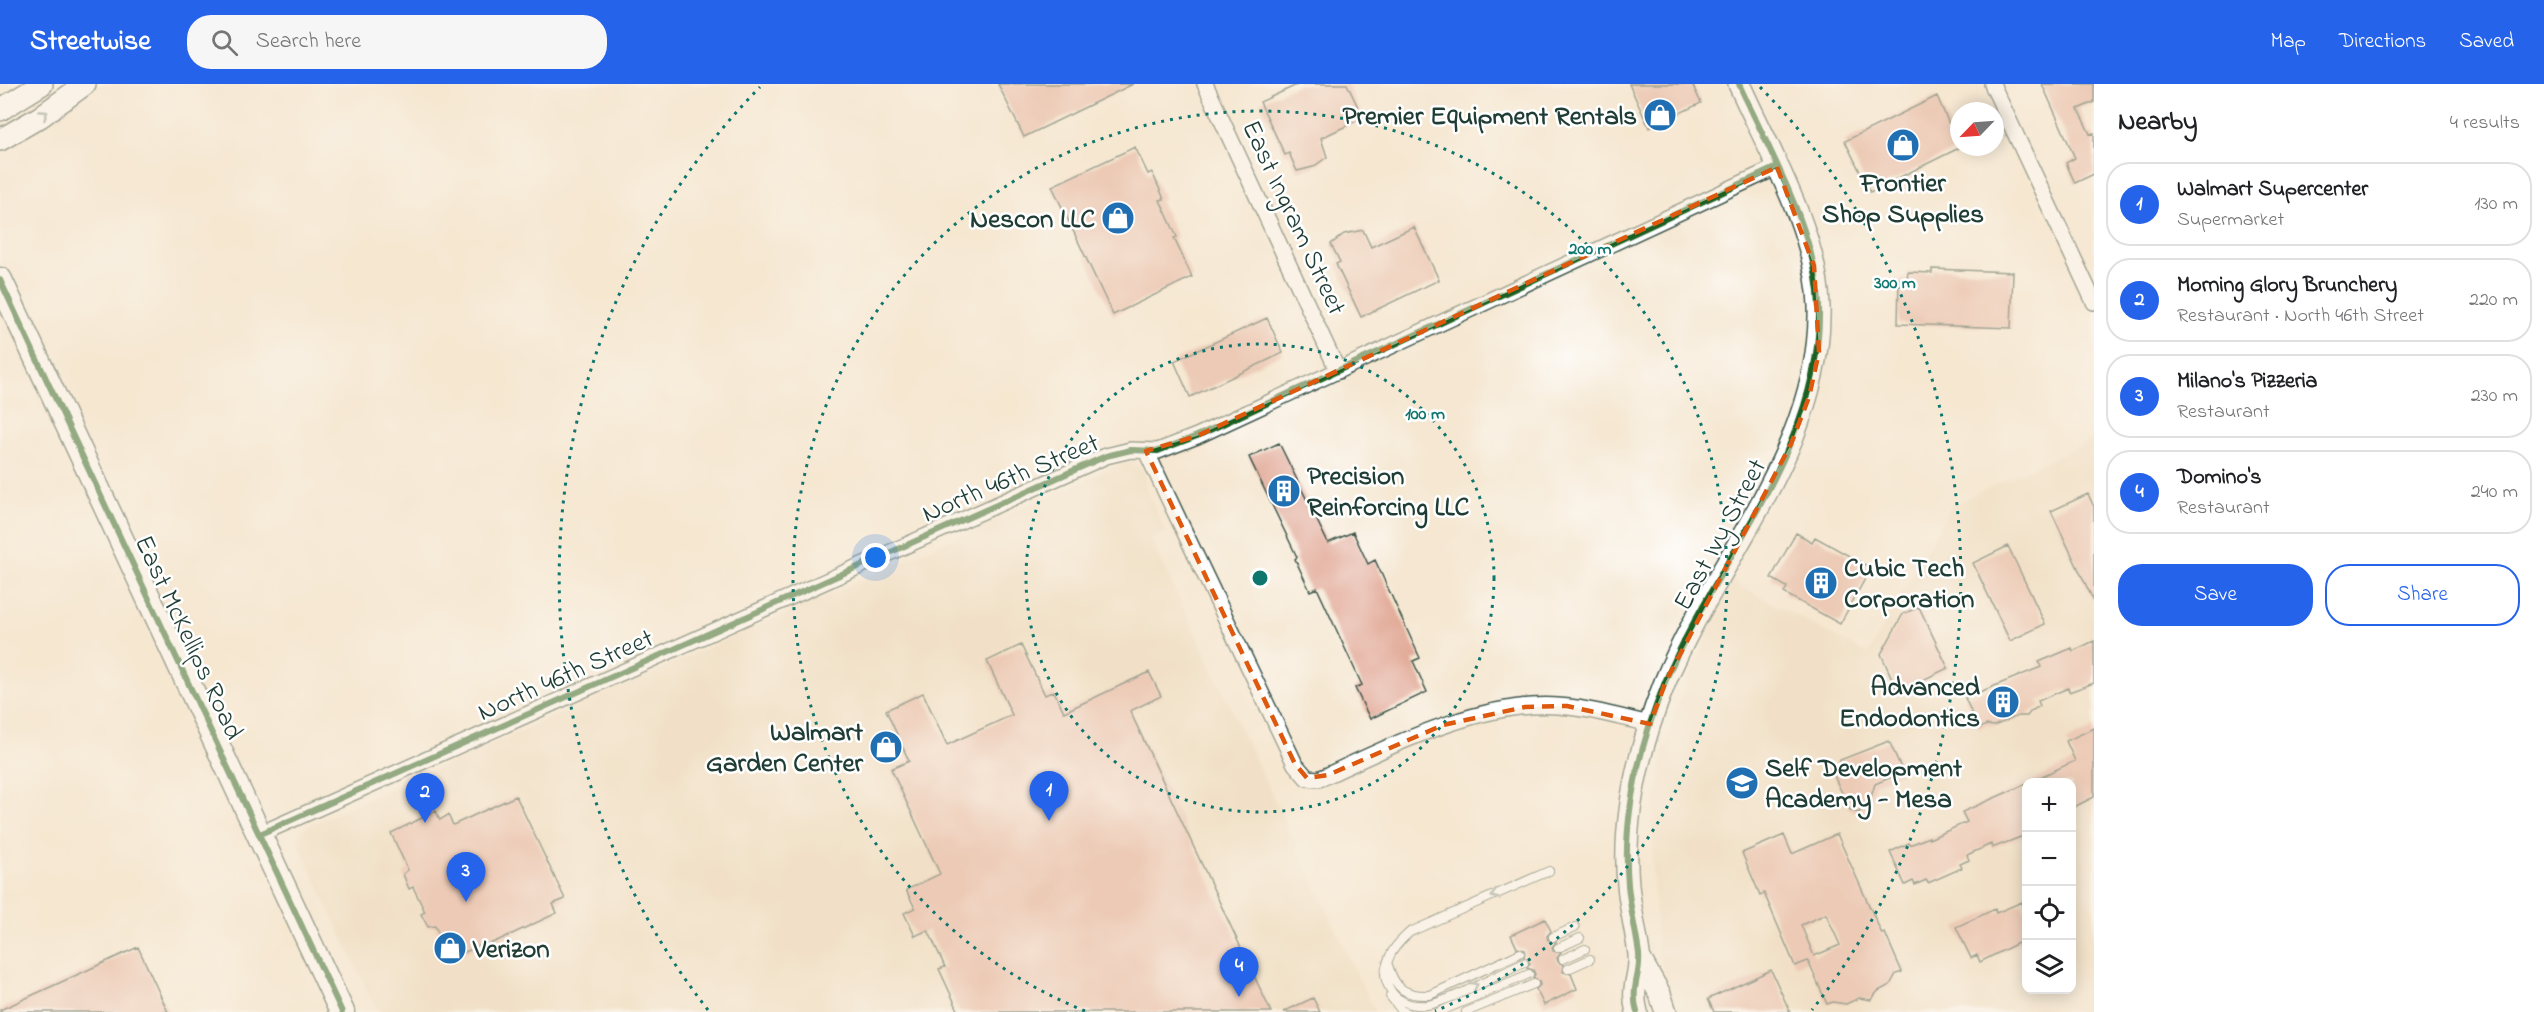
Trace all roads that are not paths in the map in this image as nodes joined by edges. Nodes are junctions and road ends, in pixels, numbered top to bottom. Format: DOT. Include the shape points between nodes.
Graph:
graph roads {
  1 [pos="42,84"];
  2 [pos="85,84"];
  3 [pos="1205,84"];
  4 [pos="1739,84"];
  5 [pos="1992,84"];
  6 [pos="0,110"];
  7 [pos="0,140"];
  8 [pos="1777,167"];
  9 [pos="0,280"];
  10 [pos="2094,302"];
  11 [pos="1338,371"];
  12 [pos="1146,451"];
  13 [pos="1650,724"];
  14 [pos="260,834"];
  15 [pos="1548,871"];
  16 [pos="1575,927"];
  17 [pos="1553,937"];
  18 [pos="1580,938"];
  19 [pos="1558,948"];
  20 [pos="1585,949"];
  21 [pos="1520,953"];
  22 [pos="1639,957"];
  23 [pos="1563,959"];
  24 [pos="1590,959"];
  25 [pos="1388,963"];
  26 [pos="1524,963"];
  27 [pos="1568,969"];
  28 [pos="1529,974"];
  29 [pos="1534,984"];
  30 [pos="1388,986"];
  31 [pos="1390,996"];
  32 [pos="342,1012"];
  33 [pos="1397,1012"];
  34 [pos="1406,1012"];
  35 [pos="1439,1012"];
  36 [pos="1466,1012"];
  37 [pos="1637,1012"];
  38 [pos="1666,1012"];
  1 -- 6 [label="street"];
  7 -- 2 [label="street, one-way"];
  3 -- 11 [label="street, East Ingram Street"];
  4 -- 8 [label="street, East Ivy Street"];
  5 -- 10 [label="street"];
  8 -- 11 [label="street, North 46th Street"];
  8 -- 13 [label="street, East Ivy Street" via="1802,224 1814,266 1819,304 1818,352 1811,386 1791,444 1671,670"];
  9 -- 14 [label="main road, East McKellips Road"];
  11 -- 12 [label="street, North 46th Street" via="1197,436 1158,451"];
  12 -- 13 [label="street" via="1295,764 1307,778 1319,779 1451,722 1525,707 1567,706"];
  12 -- 14 [label="street, North 46th Street" via="1106,456"];
  13 -- 22 [label="street, East Ivy Street" via="1633,794 1628,844 1628,884"];
  14 -- 32 [label="main road, East McKellips Road"];
  15 -- 25 [label="lane, one-way" via="1410,932 1395,944"];
  16 -- 17 [label="lane"];
  18 -- 19 [label="lane"];
  20 -- 23 [label="lane"];
  21 -- 25 [label="lane" via="1430,995 1414,996 1397,985"];
  22 -- 37 [label="street, East Ivy Street" via="1633,996"];
  22 -- 38 [label="street, East Ivy Street"];
  24 -- 27 [label="lane"];
  25 -- 30 [label="lane"];
  30 -- 26 [label="lane, one-way" via="1395,997 1409,1005 1429,1005"];
  28 -- 35 [label="lane"];
  29 -- 36 [label="lane"];
  30 -- 31 [label="lane"];
  31 -- 33 [label="lane"];
  31 -- 34 [label="lane"];
}
